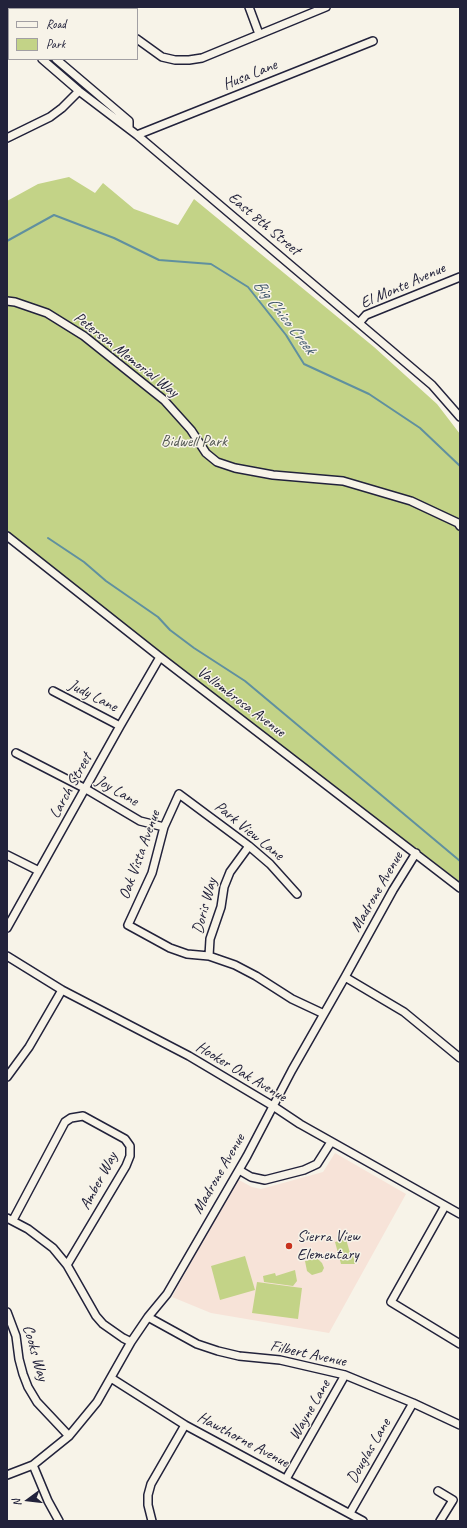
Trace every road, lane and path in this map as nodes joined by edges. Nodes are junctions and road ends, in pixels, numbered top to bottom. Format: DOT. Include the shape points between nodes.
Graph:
graph roads {
  1 [pos="248,7"];
  2 [pos="326,7"];
  3 [pos="259,34"];
  4 [pos="138,40"];
  5 [pos="373,42"];
  6 [pos="43,60"];
  7 [pos="57,60"];
  8 [pos="79,91"];
  9 [pos="129,128"];
  10 [pos="137,135"];
  11 [pos="7,138"];
  12 [pos="460,277"];
  13 [pos="7,301"];
  14 [pos="359,323"];
  15 [pos="460,417"];
  16 [pos="460,526"];
  17 [pos="7,536"];
  18 [pos="160,657"];
  19 [pos="53,692"];
  20 [pos="120,726"];
  21 [pos="16,753"];
  22 [pos="86,789"];
  23 [pos="179,794"];
  24 [pos="164,827"];
  25 [pos="249,846"];
  26 [pos="416,853"];
  27 [pos="7,855"];
  28 [pos="39,871"];
  29 [pos="460,888"];
  30 [pos="297,894"];
  31 [pos="7,928"];
  32 [pos="7,956"];
  33 [pos="208,956"];
  34 [pos="345,977"];
  35 [pos="62,990"];
  36 [pos="324,1014"];
  37 [pos="460,1058"];
  38 [pos="7,1077"];
  39 [pos="273,1106"];
  40 [pos="331,1142"];
  41 [pos="239,1170"];
  42 [pos="445,1206"];
  43 [pos="460,1214"];
  44 [pos="10,1219"];
  45 [pos="67,1265"];
  46 [pos="7,1312"];
  47 [pos="148,1317"];
  48 [pos="132,1342"];
  49 [pos="460,1344"];
  50 [pos="345,1375"];
  51 [pos="111,1378"];
  52 [pos="413,1403"];
  53 [pos="185,1425"];
  54 [pos="460,1425"];
  55 [pos="69,1436"];
  56 [pos="33,1465"];
  57 [pos="7,1475"];
  58 [pos="286,1479"];
  59 [pos="438,1491"];
  60 [pos="350,1513"];
  61 [pos="59,1521"];
  62 [pos="152,1521"];
  63 [pos="363,1521"];
  64 [pos="440,1521"];
  1 -- 3 [label="street"];
  2 -- 3 [label="street"];
  3 -- 4 [label="street" via="202,58 189,60 162,57"];
  5 -- 10 [label="street, Husa Lane"];
  6 -- 8 [label="street, East 8th Street"];
  7 -- 9 [label="street" via="129,121"];
  8 -- 9 [label="street, East 8th Street"];
  8 -- 11 [label="street" via="50,117"];
  9 -- 10 [label="street, East 8th Street"];
  10 -- 14 [label="street, East 8th Street"];
  12 -- 14 [label="street, El Monte Avenue" via="366,315"];
  13 -- 16 [label="street, Peterson Memorial Way" via="47,313 84,336 164,400 217,462 273,475 343,481 411,501"];
  14 -- 15 [label="street, East 8th Street" via="432,385"];
  17 -- 18 [label="street, Vallombrosa Avenue"];
  18 -- 20 [label="street, Larch Street"];
  18 -- 26 [label="street, Vallombrosa Avenue"];
  19 -- 20 [label="street, Judy Lane"];
  20 -- 22 [label="street, Larch Street"];
  21 -- 22 [label="street, Joy Lane"];
  22 -- 24 [label="street, Joy Lane" via="140,820"];
  22 -- 28 [label="street, Larch Street"];
  23 -- 24 [label="street, Oak Vista Avenue"];
  23 -- 25 [label="street, Park View Lane"];
  24 -- 33 [label="street, Oak Vista Avenue" via="152,873 128,925 170,948 187,954"];
  25 -- 30 [label="street, Park View Lane" via="270,864"];
  25 -- 33 [label="street, Doris Way" via="230,872 224,886"];
  26 -- 29 [label="street, Vallombrosa Avenue"];
  26 -- 34 [label="street, Madrone Avenue" via="392,890"];
  27 -- 28 [label="street"];
  28 -- 31 [label="street, Larch Street"];
  32 -- 35 [label="street, Hooker Oak Avenue"];
  33 -- 36 [label="street, Oak Vista Avenue" via="235,965 292,1000"];
  34 -- 36 [label="street, Madrone Avenue"];
  34 -- 37 [label="street" via="404,1012"];
  35 -- 38 [label="street" via="29,1047"];
  35 -- 39 [label="street, Hooker Oak Avenue" via="189,1056"];
  36 -- 39 [label="street, Madrone Avenue"];
  39 -- 40 [label="street, Hooker Oak Avenue"];
  39 -- 41 [label="street, Madrone Avenue"];
  40 -- 41 [label="street" via="317,1164 304,1170 265,1180"];
  40 -- 42 [label="street, Hooker Oak Avenue"];
  41 -- 47 [label="street, Madrone Avenue" via="167,1294"];
  42 -- 43 [label="street, Hooker Oak Avenue"];
  42 -- 49 [label="street" via="391,1302"];
  44 -- 45 [label="street" via="42,1239"];
  44 -- 45 [label="street, Amber Way" via="64,1122 83,1116 125,1139 130,1146 126,1166"];
  45 -- 48 [label="street" via="96,1316 103,1324"];
  46 -- 55 [label="street, Cooks Way" via="16,1336 19,1359 28,1387 37,1402"];
  47 -- 48 [label="street, Madrone Avenue"];
  47 -- 50 [label="street, Filbert Avenue" via="197,1344 218,1351 280,1360"];
  48 -- 51 [label="street, Madrone Avenue"];
  50 -- 52 [label="street, Filbert Avenue"];
  50 -- 58 [label="street, Wayne Lane"];
  51 -- 53 [label="street, Hawthorne Avenue"];
  51 -- 55 [label="street, Madrone Avenue" via="97,1402"];
  52 -- 54 [label="street, Filbert Avenue"];
  52 -- 60 [label="street, Douglas Lane"];
  53 -- 58 [label="street, Hawthorne Avenue"];
  53 -- 62 [label="street" via="151,1484 148,1505"];
  55 -- 56 [label="street, Madrone Avenue"];
  56 -- 57 [label="street, Madrone Avenue"];
  56 -- 61 [label="street"];
  58 -- 60 [label="street, Hawthorne Avenue"];
  59 -- 64 [label="street" via="453,1500"];
  60 -- 63 [label="street, Hawthorne Avenue"];
}
